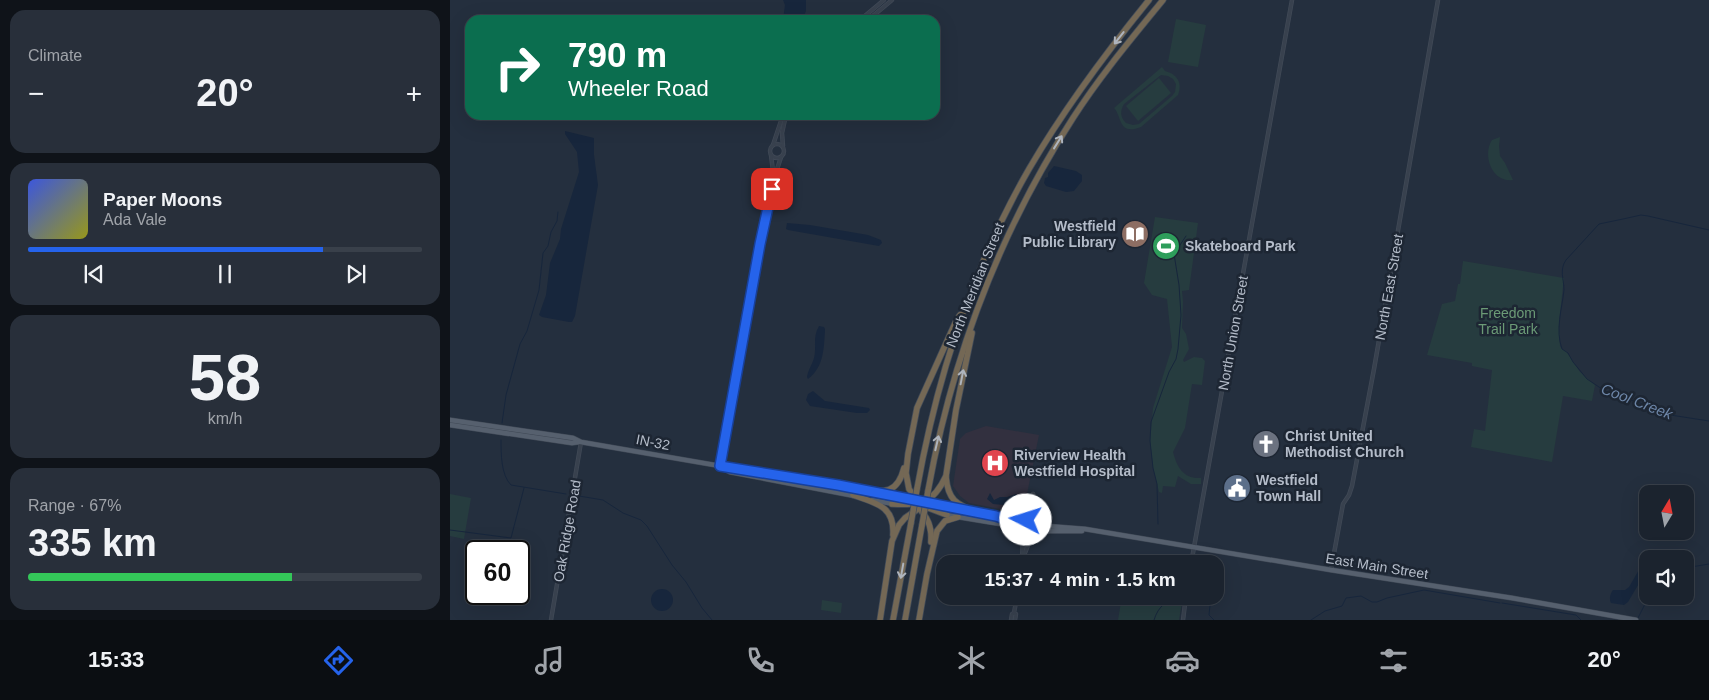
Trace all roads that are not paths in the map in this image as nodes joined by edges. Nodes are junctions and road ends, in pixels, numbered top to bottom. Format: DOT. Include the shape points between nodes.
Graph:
graph roads {
  1 [pos="884,0"];
  2 [pos="892,0"];
  3 [pos="1149,0"];
  4 [pos="1163,0"];
  5 [pos="1292,0"];
  6 [pos="1438,0"];
  7 [pos="866,15"];
  8 [pos="874,15"];
  9 [pos="783,120"];
  10 [pos="784,120"];
  11 [pos="773,145"];
  12 [pos="783,147"];
  13 [pos="771,155"];
  14 [pos="781,157"];
  15 [pos="770,191"];
  16 [pos="963,311"];
  17 [pos="975,314"];
  18 [pos="450,420"];
  19 [pos="450,425"];
  20 [pos="581,442"];
  21 [pos="908,454"];
  22 [pos="720,466"];
  23 [pos="946,476"];
  24 [pos="858,490"];
  25 [pos="853,495"];
  26 [pos="896,498"];
  27 [pos="892,504"];
  28 [pos="920,506"];
  29 [pos="943,506"];
  30 [pos="976,512"];
  31 [pos="947,515"];
  32 [pos="958,517"];
  33 [pos="1024,521"];
  34 [pos="1036,521"];
  35 [pos="1098,532"];
  36 [pos="1023,533"];
  37 [pos="1034,536"];
  38 [pos="892,541"];
  39 [pos="1194,547"];
  40 [pos="1024,555"];
  41 [pos="1024,555"];
  42 [pos="1193,555"];
  43 [pos="930,562"];
  44 [pos="1331,570"];
  45 [pos="1015,605"];
  46 [pos="1185,605"];
  47 [pos="1014,613"];
  48 [pos="551,620"];
  49 [pos="880,620"];
  50 [pos="893,620"];
  51 [pos="905,620"];
  52 [pos="919,620"];
  53 [pos="1011,620"];
  54 [pos="1015,620"];
  55 [pos="1183,620"];
  56 [pos="1636,620"];
  1 -- 7 [label="street"];
  2 -- 8 [label="street"];
  3 -- 16 [label="highway, North Meridian Street, one-way" via="1076,96 1022,182"];
  17 -- 4 [label="highway, North Meridian Street, one-way" via="1005,240 1053,150 1087,97"];
  5 -- 39 [label="street, North Union Street"];
  6 -- 44 [label="street, North East Street" via="1366,414 1352,486 1343,504"];
  9 -- 11 [label="street"];
  10 -- 12 [label="street"];
  11 -- 12 [label="street"];
  11 -- 13 [label="street"];
  12 -- 14 [label="street"];
  13 -- 14 [label="street"];
  13 -- 15 [label="street"];
  14 -- 15 [label="street"];
  15 -- 22 [label="street"];
  16 -- 21 [label="highway" via="919,403"];
  16 -- 50 [label="highway, North Meridian Street, one-way, bridge" via="937,396"];
  23 -- 17 [label="highway, one-way"];
  51 -- 17 [label="highway, North Meridian Street, one-way, bridge" via="935,452 958,362"];
  18 -- 20 [label="main road, IN-32" via="573,438"];
  19 -- 20 [label="main road, IN-32"];
  20 -- 22 [label="main road, IN-32"];
  20 -- 48 [label="street, Oak Ridge Road"];
  21 -- 24 [label="highway" via="901,478 894,488 880,492"];
  21 -- 28 [label="highway" via="906,480"];
  22 -- 24 [label="main road"];
  22 -- 25 [label="main road" via="730,472"];
  23 -- 28 [label="highway" via="936,494"];
  23 -- 30 [label="highway" via="952,498"];
  24 -- 26 [label="main road"];
  25 -- 27 [label="main road"];
  25 -- 38 [label="highway" via="885,508 893,524"];
  26 -- 28 [label="highway"];
  27 -- 28 [label="highway"];
  28 -- 29 [label="highway"];
  28 -- 31 [label="highway"];
  28 -- 38 [label="highway" via="903,519"];
  28 -- 43 [label="highway" via="931,529"];
  29 -- 30 [label="main road"];
  30 -- 33 [label="main road"];
  31 -- 32 [label="main road"];
  32 -- 36 [label="main road" via="1011,526"];
  32 -- 43 [label="highway" via="947,520 938,529"];
  33 -- 34 [label="main road"];
  33 -- 34 [label="street" via="1033,494"];
  33 -- 36 [label="main road"];
  34 -- 35 [label="main road" via="1045,526"];
  34 -- 37 [label="main road" via="1039,528"];
  35 -- 37 [label="main road" via="1049,531"];
  35 -- 39 [label="main road, East Main Street"];
  36 -- 37 [label="main road"];
  36 -- 40 [label="street"];
  37 -- 41 [label="street"];
  38 -- 49 [label="highway"];
  39 -- 42 [label="street, North Union Street"];
  39 -- 44 [label="main road, East Main Street"];
  43 -- 52 [label="highway"];
  44 -- 56 [label="main road, East Main Street"];
  45 -- 47 [label="street"];
  46 -- 55 [label="street"];
  47 -- 53 [label="street"];
  47 -- 54 [label="street"];
}
